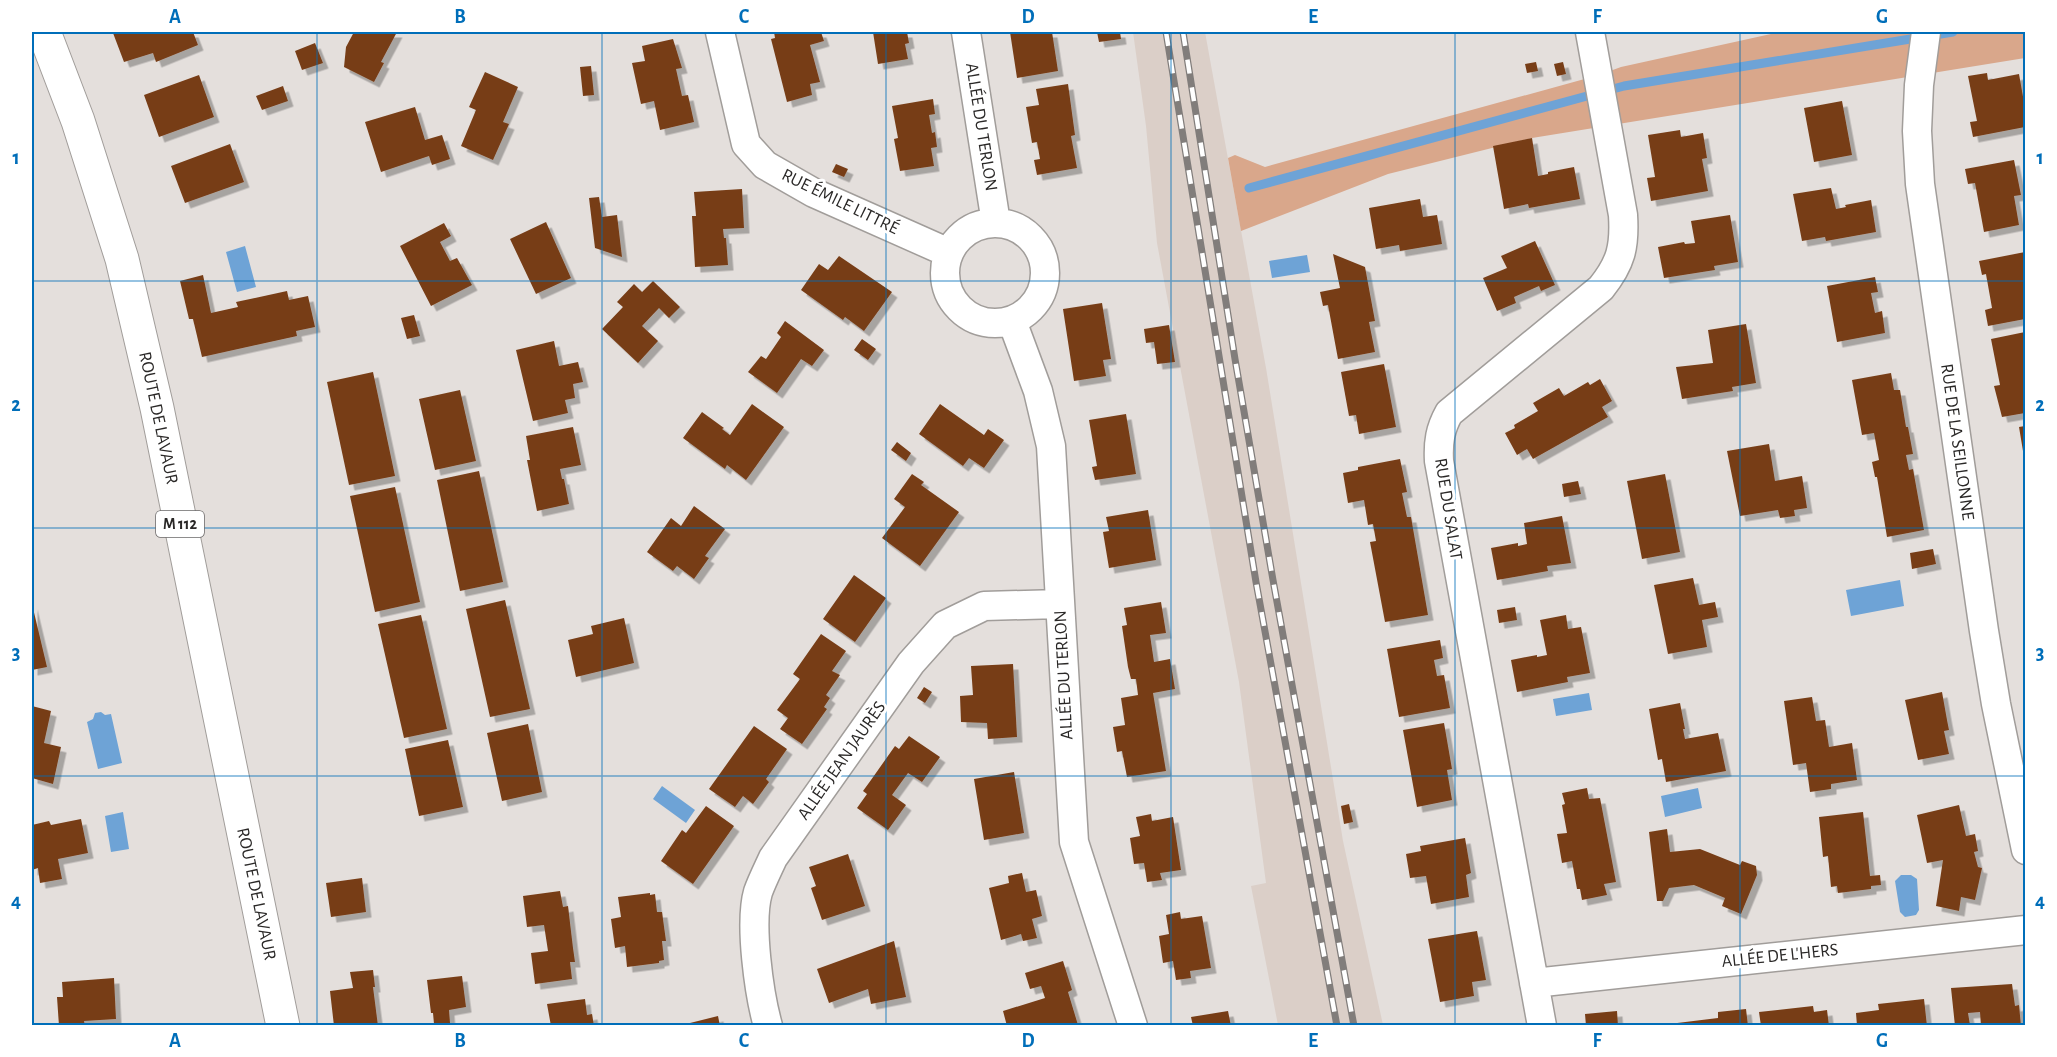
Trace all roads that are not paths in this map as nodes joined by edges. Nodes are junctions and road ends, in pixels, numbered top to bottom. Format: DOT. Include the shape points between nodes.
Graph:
graph roads {
  1 [pos="44,32"];
  2 [pos="720,32"];
  3 [pos="966,32"];
  4 [pos="1590,32"];
  5 [pos="1926,32"];
  6 [pos="996,223"];
  7 [pos="949,253"];
  8 [pos="1012,321"];
  9 [pos="1060,604"];
  10 [pos="2025,850"];
  11 [pos="2025,930"];
  12 [pos="1534,982"];
  13 [pos="284,1026"];
  14 [pos="768,1026"];
  15 [pos="1133,1026"];
  16 [pos="1542,1026"];
  1 -- 13 [label="main road, ROUTE DE LAVAUR / M 112" via="78,121 124,270 157,408"];
  2 -- 7 [label="street, RUE ÉMILE LITTRÉ" via="746,144 765,165 814,193"];
  3 -- 6 [label="street, ALLÉE DU TERLON"];
  4 -- 12 [label="street, RUE DU SALAT" via="1623,215 1620,257 1601,288 1449,413 1438,442"];
  5 -- 10 [label="street, RUE DE LA SEILLONNE" via="1917,131 1922,196 1986,641"];
  6 -- 7 [label="street" via="968,231"];
  6 -- 8 [label="street" via="1025,233 1043,258 1043,288 1036,303"];
  7 -- 8 [label="street" via="946,285 963,312 978,321"];
  8 -- 9 [label="street, ALLÉE DU TERLON" via="1038,391 1051,446"];
  9 -- 14 [label="street, ALLÉE JEAN JAURÈS" via="984,606 945,625 911,663 773,858 758,894 754,933"];
  9 -- 15 [label="street, ALLÉE DU TERLON" via="1074,842"];
  11 -- 12 [label="street, ALLÉE DE L'HERS"];
  12 -- 16 [label="street, RUE DU SALAT"];
}
